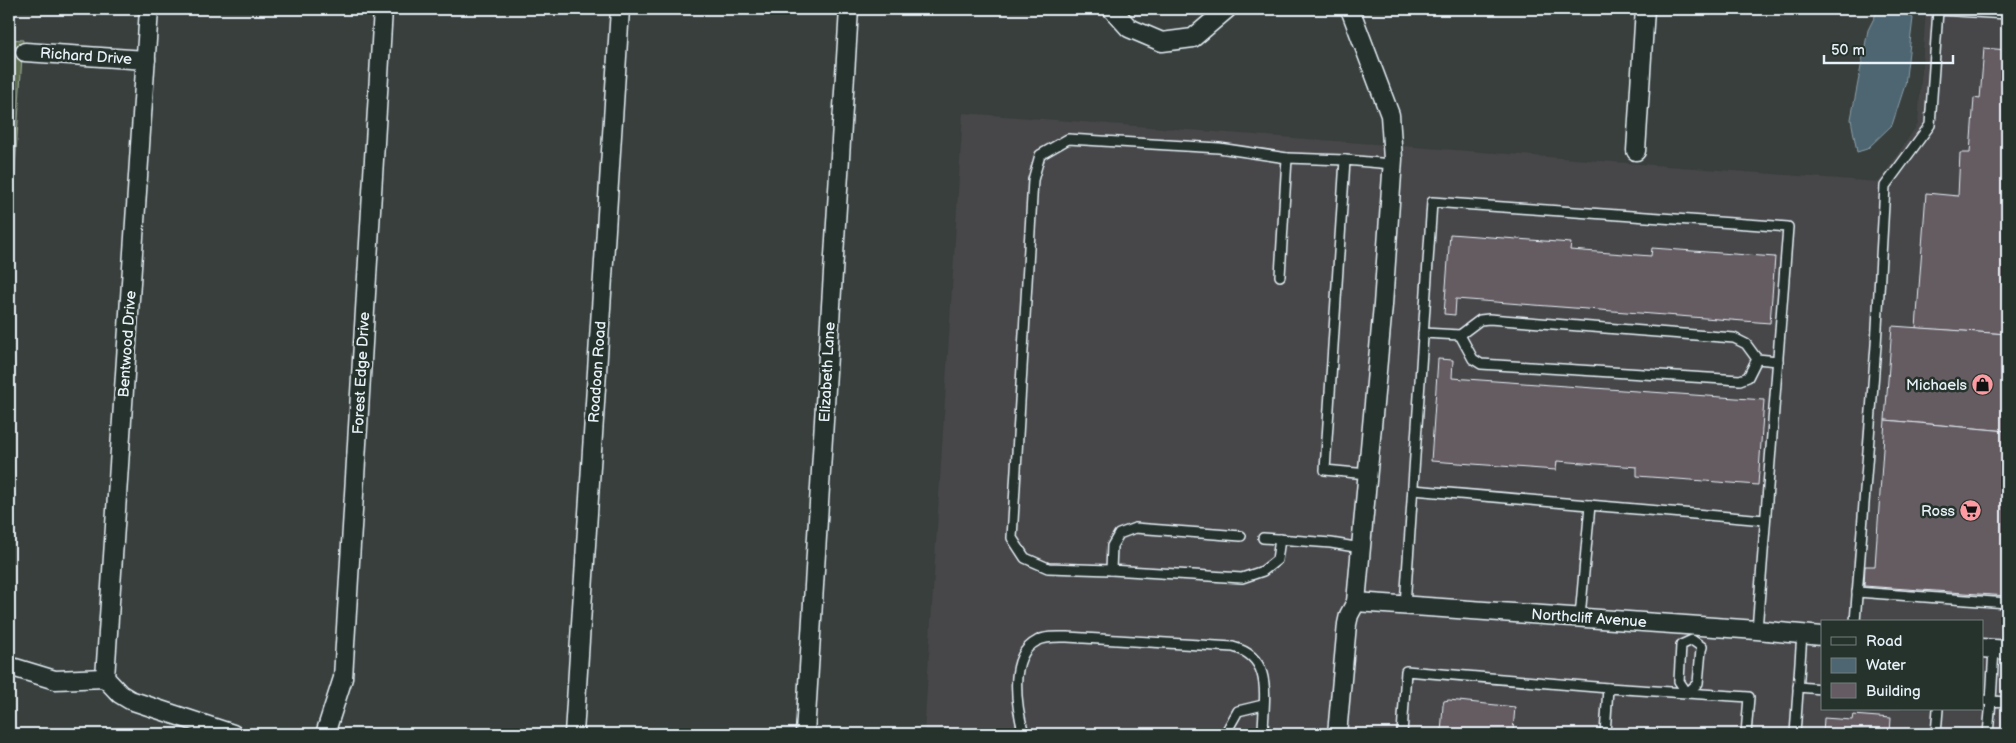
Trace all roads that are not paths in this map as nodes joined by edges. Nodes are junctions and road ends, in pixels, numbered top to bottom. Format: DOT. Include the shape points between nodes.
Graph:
graph roads {
  1 [pos="149,9"];
  2 [pos="383,9"];
  3 [pos="620,9"];
  4 [pos="849,9"];
  5 [pos="1112,9"];
  6 [pos="1227,9"];
  7 [pos="1350,9"];
  8 [pos="1645,9"];
  9 [pos="2007,14"];
  10 [pos="25,52"];
  11 [pos="146,60"];
  12 [pos="1636,151"];
  13 [pos="1287,158"];
  14 [pos="1345,160"];
  15 [pos="1392,164"];
  16 [pos="1280,276"];
  17 [pos="1423,333"];
  18 [pos="1460,335"];
  19 [pos="1756,359"];
  20 [pos="1778,361"];
  21 [pos="1367,474"];
  22 [pos="1413,490"];
  23 [pos="1590,505"];
  24 [pos="1765,520"];
  25 [pos="1241,536"];
  26 [pos="1263,538"];
  27 [pos="1280,539"];
  28 [pos="1361,548"];
  29 [pos="1111,570"];
  30 [pos="1857,592"];
  31 [pos="1356,602"];
  32 [pos="2007,603"];
  33 [pos="1405,605"];
  34 [pos="1580,617"];
  35 [pos="1855,620"];
  36 [pos="1757,630"];
  37 [pos="1692,632"];
  38 [pos="1802,634"];
  39 [pos="1821,636"];
  40 [pos="1994,649"];
  41 [pos="9,666"];
  42 [pos="105,678"];
  43 [pos="1798,687"];
  44 [pos="1608,688"];
  45 [pos="1821,689"];
  46 [pos="1687,694"];
  47 [pos="1986,701"];
  48 [pos="2007,702"];
  49 [pos="1263,705"];
  50 [pos="1938,710"];
  51 [pos="233,734"];
  52 [pos="325,734"];
  53 [pos="574,734"];
  54 [pos="805,734"];
  55 [pos="1024,734"];
  56 [pos="1225,734"];
  57 [pos="1263,734"];
  58 [pos="1337,734"];
  59 [pos="1402,734"];
  60 [pos="1605,734"];
  61 [pos="1746,734"];
  62 [pos="1794,734"];
  63 [pos="1936,734"];
  64 [pos="1988,734"];
  1 -- 11 [label="street, Bentwood Drive"];
  2 -- 52 [label="street, Forest Edge Drive" via="343,678"];
  3 -- 53 [label="street, Roadoan Road"];
  4 -- 54 [label="street, Elizabeth Lane"];
  5 -- 6 [label="street" via="1129,28 1162,42 1193,38"];
  7 -- 15 [label="street" via="1390,115"];
  8 -- 12 [label="street"];
  9 -- 30 [label="lane" via="1938,10 1930,125 1885,186"];
  10 -- 11 [label="street, Richard Drive"];
  11 -- 42 [label="street, Bentwood Drive"];
  13 -- 14 [label="lane"];
  13 -- 16 [label="lane"];
  13 -- 29 [label="lane" via="1219,148 1068,139 1040,155 1033,180 1012,538 1025,558 1048,568"];
  14 -- 15 [label="lane"];
  14 -- 21 [label="lane" via="1325,470"];
  15 -- 21 [label="street"];
  17 -- 18 [label="lane"];
  17 -- 20 [label="lane" via="1432,202 1788,227"];
  17 -- 22 [label="lane"];
  18 -- 19 [label="lane" via="1480,320 1499,320 1734,338 1746,344"];
  18 -- 19 [label="lane" via="1474,359 1481,364 1740,380 1748,376"];
  19 -- 20 [label="lane"];
  20 -- 24 [label="lane"];
  21 -- 28 [label="street"];
  22 -- 23 [label="lane"];
  22 -- 33 [label="lane"];
  23 -- 24 [label="lane"];
  23 -- 34 [label="lane"];
  24 -- 36 [label="lane"];
  25 -- 29 [label="lane" via="1135,528 1119,534 1112,546"];
  26 -- 27 [label="lane"];
  27 -- 28 [label="lane"];
  27 -- 29 [label="lane" via="1277,560 1263,571 1242,578"];
  28 -- 31 [label="street"];
  30 -- 32 [label="lane"];
  30 -- 35 [label="lane"];
  31 -- 33 [label="street, Northcliff Avenue"];
  31 -- 58 [label="street" via="1347,624"];
  33 -- 34 [label="street, Northcliff Avenue"];
  34 -- 37 [label="street, Northcliff Avenue"];
  36 -- 37 [label="street, Northcliff Avenue"];
  36 -- 38 [label="street, Northcliff Avenue"];
  37 -- 46 [label="lane" via="1681,645 1679,681"];
  37 -- 46 [label="lane" via="1702,647 1698,683"];
  38 -- 39 [label="street, Northcliff Avenue"];
  38 -- 43 [label="lane"];
  40 -- 47 [label="lane"];
  41 -- 42 [label="street" via="55,680"];
  42 -- 51 [label="street" via="130,700"];
  43 -- 45 [label="lane"];
  43 -- 62 [label="lane"];
  44 -- 46 [label="lane"];
  44 -- 59 [label="lane" via="1406,671"];
  44 -- 60 [label="lane"];
  46 -- 61 [label="lane" via="1749,697"];
  47 -- 48 [label="lane"];
  47 -- 64 [label="lane"];
  49 -- 55 [label="lane" via="1264,675 1252,655 1243,650 1050,637 1036,641 1027,649 1017,672 1017,710"];
  49 -- 56 [label="lane" via="1238,711"];
  49 -- 57 [label="lane"];
  50 -- 63 [label="lane"];
}
